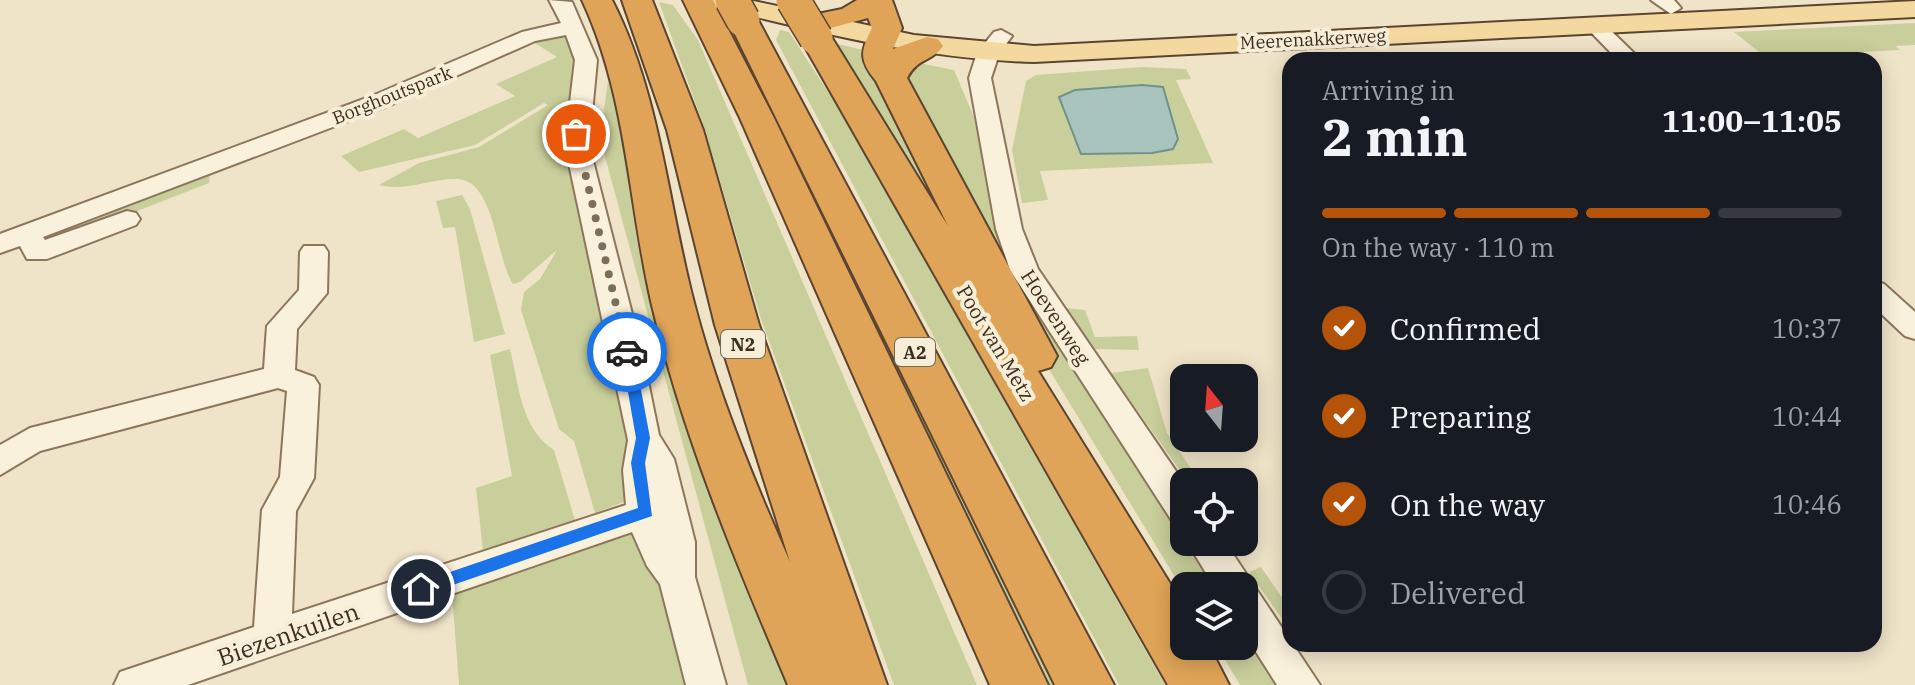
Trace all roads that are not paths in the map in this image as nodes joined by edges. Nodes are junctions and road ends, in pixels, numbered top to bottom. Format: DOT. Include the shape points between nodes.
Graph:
graph roads {
  1 [pos="559,0"];
  2 [pos="637,0"];
  3 [pos="793,0"];
  4 [pos="1889,0"];
  5 [pos="1674,4"];
  6 [pos="719,6"];
  7 [pos="1915,9"];
  8 [pos="586,14"];
  9 [pos="813,20"];
  10 [pos="879,24"];
  11 [pos="1594,25"];
  12 [pos="927,46"];
  13 [pos="998,48"];
  14 [pos="1622,52"];
  15 [pos="0,244"];
  16 [pos="314,252"];
  17 [pos="1882,298"];
  18 [pos="1915,329"];
  19 [pos="279,376"];
  20 [pos="0,462"];
  21 [pos="1077,474"];
  22 [pos="1170,490"];
  23 [pos="657,508"];
  24 [pos="1258,622"];
  25 [pos="272,641"];
  26 [pos="134,685"];
  27 [pos="706,685"];
  28 [pos="817,685"];
  29 [pos="858,685"];
  30 [pos="1019,685"];
  31 [pos="1085,685"];
  32 [pos="1200,685"];
  33 [pos="1300,685"];
  1 -- 8 [label="street"];
  2 -- 29 [label="highway, N2" via="685,130 737,325"];
  3 -- 9 [label="highway, Poot van Metz, bridge"];
  4 -- 5 [label="main road, Meerenakkerweg"];
  5 -- 13 [label="main road, Meerenakkerweg" via="1055,37"];
  6 -- 9 [label="main road"];
  6 -- 30 [label="highway, A2" via="757,118"];
  6 -- 31 [label="highway, A2"];
  7 -- 11 [label="main road, Meerenakkerweg"];
  8 -- 15 [label="street, Borghoutspark" via="211,166 223,182 37,253 28,234"];
  8 -- 23 [label="street" via="586,76 577,145 628,357 643,438 638,463"];
  8 -- 28 [label="highway, N2" via="632,96 688,353 758,553"];
  9 -- 10 [label="highway"];
  9 -- 21 [label="highway, Poot van Metz"];
  10 -- 12 [label="highway" via="902,57"];
  10 -- 13 [label="main road, Meerenakkerweg" via="948,30"];
  10 -- 21 [label="highway" via="1066,418"];
  11 -- 13 [label="main road, Meerenakkerweg"];
  11 -- 14 [label="street"];
  12 -- 13 [label="main road, Meerenakkerweg"];
  13 -- 22 [label="street, Hoevenweg" via="993,91 984,100 1009,229 1024,270"];
  16 -- 19 [label="street" via="313,293 282,326"];
  17 -- 18 [label="street"];
  19 -- 20 [label="street" via="30,441"];
  19 -- 25 [label="street" via="303,385 297,478 279,510"];
  21 -- 32 [label="highway, Poot van Metz"];
  23 -- 25 [label="street, Biezenkuilen"];
  23 -- 27 [label="street" via="657,551 677,577"];
  24 -- 33 [label="street"];
  25 -- 26 [label="street, Biezenkuilen"];
}
